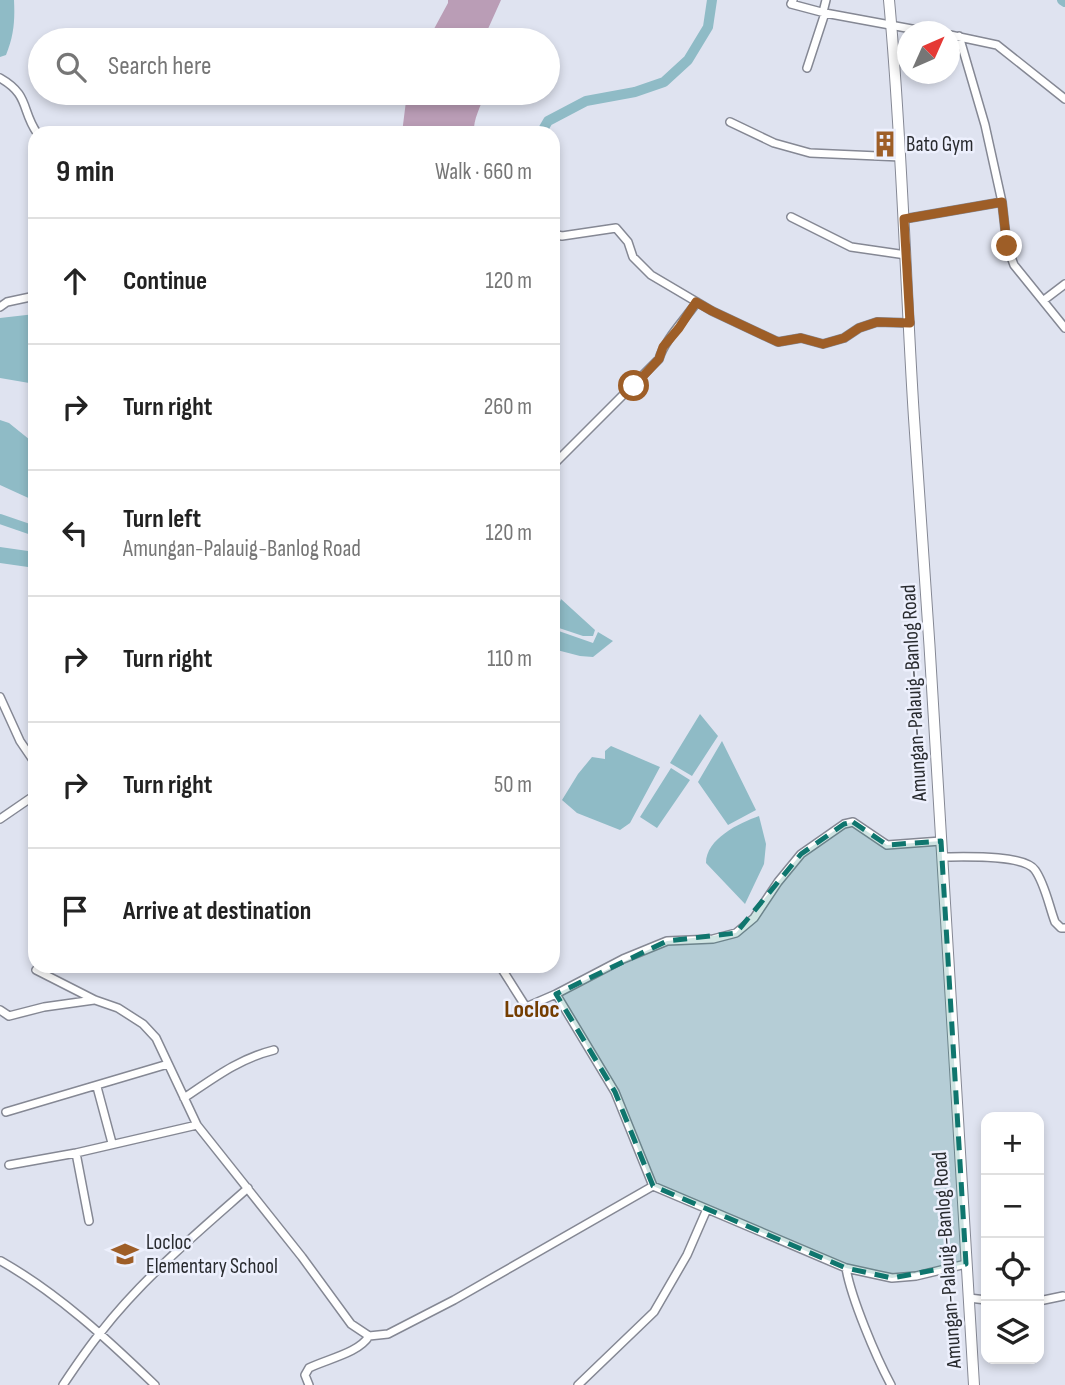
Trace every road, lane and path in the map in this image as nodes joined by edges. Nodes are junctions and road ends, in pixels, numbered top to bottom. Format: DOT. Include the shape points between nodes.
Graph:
graph roads {
  1 [pos="793,0"];
  2 [pos="826,0"];
  3 [pos="888,0"];
  4 [pos="824,13"];
  5 [pos="891,26"];
  6 [pos="897,27"];
  7 [pos="960,36"];
  8 [pos="960,39"];
  9 [pos="807,68"];
  10 [pos="0,78"];
  11 [pos="1065,99"];
  12 [pos="730,122"];
  13 [pos="34,126"];
  14 [pos="901,157"];
  15 [pos="1002,202"];
  16 [pos="791,217"];
  17 [pos="904,219"];
  18 [pos="560,236"];
  19 [pos="906,255"];
  20 [pos="1065,284"];
  21 [pos="28,297"];
  22 [pos="1044,300"];
  23 [pos="696,302"];
  24 [pos="0,307"];
  25 [pos="910,323"];
  26 [pos="1065,328"];
  27 [pos="560,458"];
  28 [pos="0,697"];
  29 [pos="28,753"];
  30 [pos="28,801"];
  31 [pos="0,819"];
  32 [pos="941,841"];
  33 [pos="942,857"];
  34 [pos="1065,928"];
  35 [pos="42,973"];
  36 [pos="504,973"];
  37 [pos="556,994"];
  38 [pos="95,1000"];
  39 [pos="0,1010"];
  40 [pos="274,1050"];
  41 [pos="168,1064"];
  42 [pos="97,1087"];
  43 [pos="184,1098"];
  44 [pos="6,1112"];
  45 [pos="197,1125"];
  46 [pos="112,1143"];
  47 [pos="76,1153"];
  48 [pos="9,1165"];
  49 [pos="653,1186"];
  50 [pos="248,1188"];
  51 [pos="708,1209"];
  52 [pos="89,1221"];
  53 [pos="1,1261"];
  54 [pos="966,1264"];
  55 [pos="846,1268"];
  56 [pos="1063,1296"];
  57 [pos="969,1298"];
  58 [pos="981,1299"];
  59 [pos="1044,1300"];
  60 [pos="100,1332"];
  61 [pos="369,1336"];
  62 [pos="307,1384"];
  63 [pos="63,1385"];
  64 [pos="155,1385"];
  65 [pos="578,1385"];
  66 [pos="891,1385"];
  67 [pos="974,1385"];
  1 -- 4 [label="street" via="791,4"];
  2 -- 4 [label="street"];
  3 -- 5 [label="main road, Amungan-Palauig-Banlog Road"];
  4 -- 5 [label="street"];
  4 -- 9 [label="street"];
  5 -- 6 [label="street"];
  5 -- 14 [label="main road, Amungan-Palauig-Banlog Road"];
  7 -- 11 [label="street" via="997,45"];
  8 -- 15 [label="street"];
  10 -- 13 [label="street" via="24,100"];
  12 -- 14 [label="street" via="810,153"];
  14 -- 17 [label="main road, Amungan-Palauig-Banlog Road"];
  15 -- 17 [label="street"];
  15 -- 22 [label="street" via="1014,265"];
  16 -- 19 [label="street" via="851,247"];
  17 -- 19 [label="main road, Amungan-Palauig-Banlog Road"];
  18 -- 23 [label="street" via="616,228 633,257 651,275"];
  19 -- 25 [label="main road, Amungan-Palauig-Banlog Road"];
  20 -- 22 [label="street"];
  21 -- 24 [label="street"];
  22 -- 26 [label="street"];
  23 -- 25 [label="street" via="778,342 801,338 823,344 877,322"];
  23 -- 27 [label="street" via="659,359"];
  25 -- 32 [label="main road, Amungan-Palauig-Banlog Road"];
  28 -- 29 [label="street"];
  30 -- 31 [label="street"];
  32 -- 33 [label="main road, Amungan-Palauig-Banlog Road"];
  32 -- 37 [label="street" via="887,845 853,822 844,824 801,854 754,918 736,933 667,942"];
  33 -- 34 [label="street" via="981,856 1028,863 1037,872 1055,922"];
  33 -- 54 [label="main road, Amungan-Palauig-Banlog Road"];
  35 -- 38 [label="street"];
  36 -- 37 [label="street" via="526,1007"];
  37 -- 49 [label="street" via="615,1092"];
  38 -- 39 [label="street" via="9,1016"];
  38 -- 41 [label="street" via="144,1024"];
  40 -- 43 [label="street" via="244,1059"];
  41 -- 42 [label="street"];
  41 -- 43 [label="street"];
  42 -- 44 [label="street"];
  42 -- 46 [label="street"];
  43 -- 45 [label="street"];
  45 -- 46 [label="street"];
  45 -- 50 [label="street"];
  46 -- 47 [label="street"];
  47 -- 48 [label="street"];
  47 -- 52 [label="street"];
  49 -- 51 [label="street"];
  49 -- 61 [label="street" via="454,1300 388,1334"];
  50 -- 60 [label="street" via="187,1242"];
  50 -- 61 [label="street" via="351,1324"];
  51 -- 55 [label="street"];
  51 -- 65 [label="street" via="654,1312"];
  53 -- 60 [label="street"];
  54 -- 55 [label="street" via="892,1278"];
  54 -- 57 [label="main road, Amungan-Palauig-Banlog Road"];
  55 -- 66 [label="street"];
  56 -- 59 [label="street"];
  57 -- 58 [label="street"];
  57 -- 67 [label="main road, Amungan-Palauig-Banlog Road"];
  60 -- 63 [label="street"];
  60 -- 64 [label="street"];
  61 -- 62 [label="street" via="356,1350 309,1368"];
}
